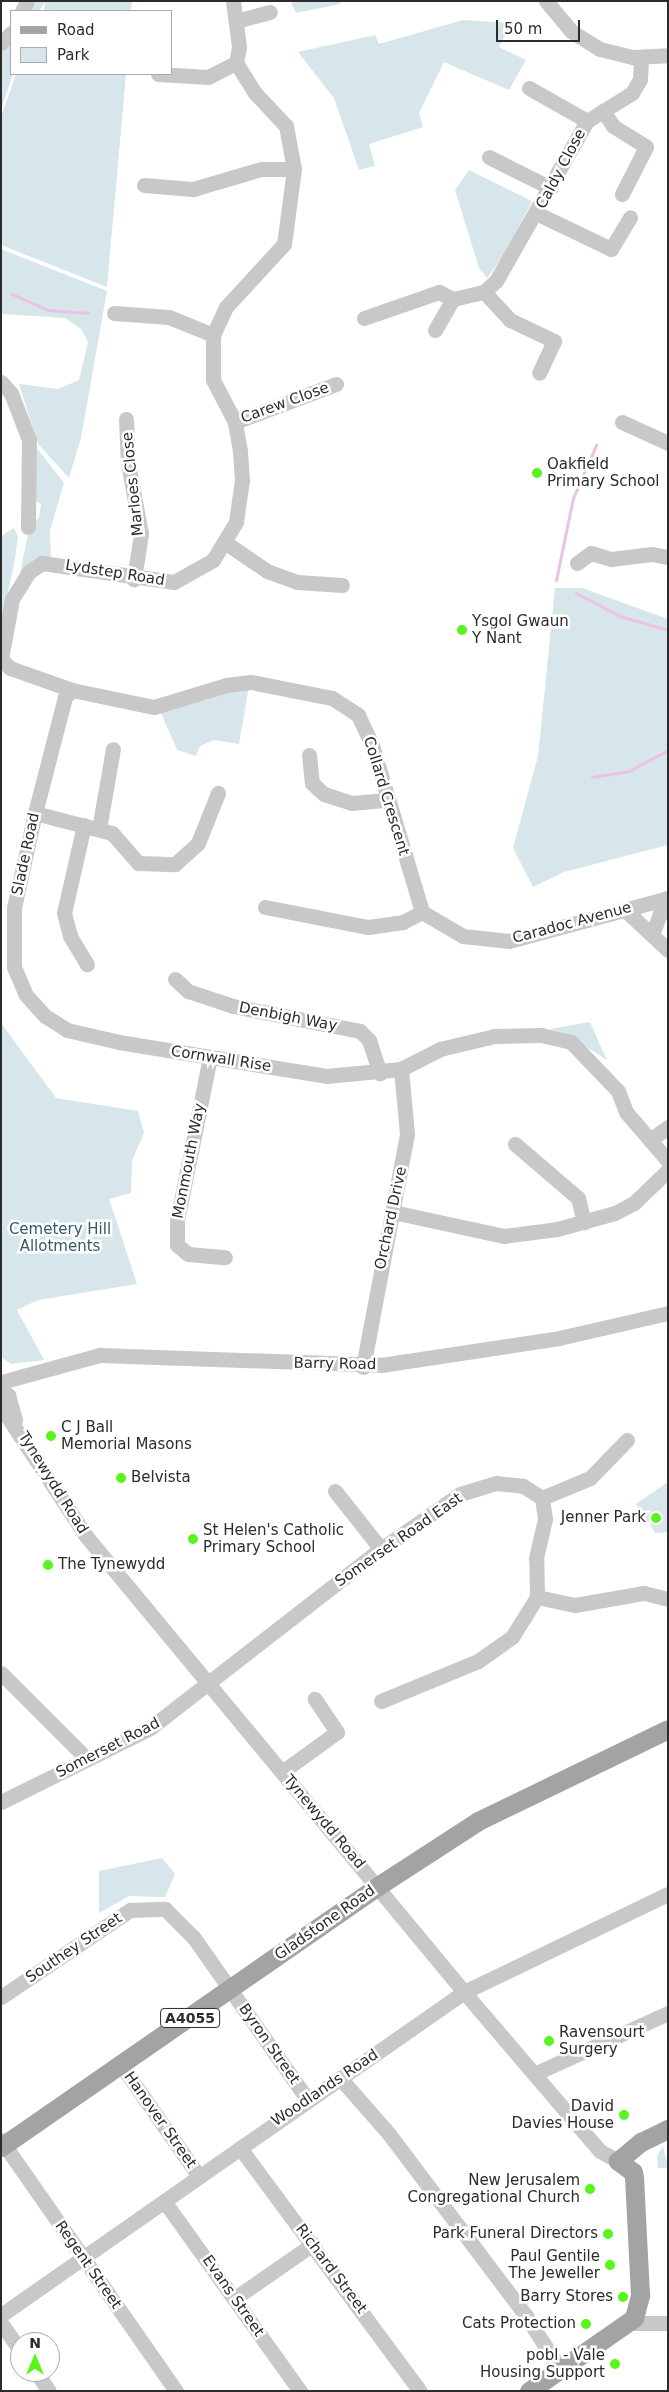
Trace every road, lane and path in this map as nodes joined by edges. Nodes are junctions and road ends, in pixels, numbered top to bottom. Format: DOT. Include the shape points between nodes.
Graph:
graph roads {
  1 [pos="233,1"];
  2 [pos="546,1"];
  3 [pos="270,12"];
  4 [pos="236,20"];
  5 [pos="10,34"];
  6 [pos="1,43"];
  7 [pos="668,55"];
  8 [pos="641,57"];
  9 [pos="236,63"];
  10 [pos="163,75"];
  11 [pos="529,88"];
  12 [pos="603,111"];
  13 [pos="587,121"];
  14 [pos="489,157"];
  15 [pos="294,169"];
  16 [pos="144,185"];
  17 [pos="551,188"];
  18 [pos="622,194"];
  19 [pos="538,214"];
  20 [pos="630,217"];
  21 [pos="484,292"];
  22 [pos="453,299"];
  23 [pos="114,313"];
  24 [pos="364,318"];
  25 [pos="435,330"];
  26 [pos="213,336"];
  27 [pos="539,373"];
  28 [pos="1,382"];
  29 [pos="336,384"];
  30 [pos="126,419"];
  31 [pos="234,422"];
  32 [pos="622,422"];
  33 [pos="666,437"];
  34 [pos="28,527"];
  35 [pos="226,543"];
  36 [pos="668,557"];
  37 [pos="577,563"];
  38 [pos="134,579"];
  39 [pos="342,585"];
  40 [pos="4,662"];
  41 [pos="72,690"];
  42 [pos="113,748"];
  43 [pos="309,755"];
  44 [pos="218,793"];
  45 [pos="387,800"];
  46 [pos="34,812"];
  47 [pos="84,825"];
  48 [pos="99,830"];
  49 [pos="667,898"];
  50 [pos="265,907"];
  51 [pos="625,910"];
  52 [pos="422,912"];
  53 [pos="8,914"];
  54 [pos="653,932"];
  55 [pos="668,950"];
  56 [pos="87,964"];
  57 [pos="175,979"];
  58 [pos="45,1016"];
  59 [pos="210,1056"];
  60 [pos="401,1068"];
  61 [pos="380,1073"];
  62 [pos="668,1127"];
  63 [pos="650,1140"];
  64 [pos="514,1144"];
  65 [pos="668,1161"];
  66 [pos="668,1170"];
  67 [pos="393,1212"];
  68 [pos="584,1222"];
  69 [pos="225,1257"];
  70 [pos="668,1313"];
  71 [pos="363,1367"];
  72 [pos="1,1382"];
  73 [pos="1,1392"];
  74 [pos="1,1407"];
  75 [pos="16,1424"];
  76 [pos="627,1440"];
  77 [pos="335,1491"];
  78 [pos="542,1498"];
  79 [pos="380,1549"];
  80 [pos="537,1597"];
  81 [pos="668,1599"];
  82 [pos="1,1673"];
  83 [pos="209,1684"];
  84 [pos="314,1699"];
  85 [pos="381,1701"];
  86 [pos="668,1729"];
  87 [pos="87,1759"];
  88 [pos="282,1772"];
  89 [pos="1,1802"];
  90 [pos="378,1886"];
  91 [pos="668,1894"];
  92 [pos="231,1989"];
  93 [pos="464,1992"];
  94 [pos="1,1997"];
  95 [pos="668,2013"];
  96 [pos="121,2065"];
  97 [pos="534,2074"];
  98 [pos="340,2078"];
  99 [pos="307,2099"];
  100 [pos="668,2129"];
  101 [pos="2,2144"];
  102 [pos="240,2148"];
  103 [pos="618,2161"];
  104 [pos="198,2175"];
  105 [pos="164,2201"];
  106 [pos="313,2244"];
  107 [pos="82,2257"];
  108 [pos="234,2298"];
  109 [pos="1,2315"];
  110 [pos="1,2323"];
  111 [pos="628,2323"];
  112 [pos="668,2323"];
  113 [pos="10,2336"];
  114 [pos="554,2374"];
  115 [pos="176,2391"];
  116 [pos="300,2391"];
  117 [pos="420,2391"];
  118 [pos="529,2391"];
  1 -- 4 [label="street"];
  2 -- 8 [label="street" via="564,25 591,45"];
  3 -- 4 [label="street"];
  4 -- 9 [label="street"];
  5 -- 6 [label="street"];
  7 -- 8 [label="street"];
  8 -- 12 [label="street, Caldy Close" via="640,79 632,93"];
  9 -- 10 [label="street" via="208,77 184,79"];
  9 -- 15 [label="street, Lydstep Road" via="255,93 286,126"];
  11 -- 13 [label="street"];
  12 -- 13 [label="street, Caldy Close"];
  12 -- 18 [label="street" via="613,126 646,147"];
  13 -- 17 [label="street, Caldy Close"];
  14 -- 17 [label="street"];
  15 -- 16 [label="street" via="261,169 193,189"];
  15 -- 26 [label="street, Lydstep Road" via="284,244 226,307"];
  17 -- 19 [label="street, Caldy Close"];
  19 -- 20 [label="street" via="612,249"];
  19 -- 21 [label="street, Caldy Close" via="496,281"];
  21 -- 22 [label="street"];
  21 -- 27 [label="street" via="510,320 554,342"];
  22 -- 24 [label="street" via="439,292"];
  22 -- 25 [label="street"];
  23 -- 26 [label="street" via="169,317"];
  26 -- 31 [label="street, Lydstep Road" via="213,380"];
  28 -- 34 [label="street" via="11,393 29,440"];
  29 -- 31 [label="street, Carew Close"];
  30 -- 38 [label="street, Marloes Close" via="128,462 141,534"];
  31 -- 35 [label="street, Lydstep Road" via="242,480 236,522"];
  32 -- 33 [label="street"];
  35 -- 38 [label="street, Lydstep Road" via="213,560 174,582"];
  35 -- 39 [label="street" via="267,571 297,582"];
  36 -- 37 [label="street" via="652,554 610,559 591,553"];
  38 -- 40 [label="street, Lydstep Road" via="42,563 29,572 12,599"];
  40 -- 41 [label="street, Collard Crescent"];
  41 -- 45 [label="street, Collard Crescent" via="154,708 226,685 251,682 332,698 358,715"];
  41 -- 46 [label="street, Slade Road" via="65,697"];
  42 -- 48 [label="street"];
  43 -- 45 [label="street" via="312,783 324,794 351,803"];
  44 -- 48 [label="street" via="198,843 175,864 138,863 112,833"];
  45 -- 52 [label="street, Collard Crescent"];
  46 -- 47 [label="street"];
  46 -- 53 [label="street, Slade Road"];
  47 -- 48 [label="street"];
  47 -- 56 [label="street" via="64,913 70,936"];
  49 -- 51 [label="street, Caradoc Avenue"];
  49 -- 54 [label="street"];
  50 -- 52 [label="street" via="368,927 403,922"];
  51 -- 52 [label="street, Caradoc Avenue" via="510,940 484,941 463,936"];
  51 -- 54 [label="street"];
  53 -- 58 [label="street, Slade Road" via="14,967 26,995"];
  54 -- 55 [label="street"];
  57 -- 61 [label="street, Denbigh Way" via="188,991 233,1006 360,1031 369,1040"];
  58 -- 59 [label="street, Cornwall Rise" via="67,1030 118,1042"];
  59 -- 61 [label="street, Cornwall Rise" via="326,1076"];
  59 -- 69 [label="street, Monmouth Way" via="177,1220 177,1245 188,1254"];
  60 -- 61 [label="street, Cornwall Rise"];
  60 -- 63 [label="street, Cornwall Rise" via="440,1049 494,1036 541,1035 572,1042 618,1090 626,1112"];
  60 -- 67 [label="street, Orchard Drive" via="407,1134"];
  62 -- 63 [label="street"];
  63 -- 65 [label="street, Cornwall Rise"];
  64 -- 68 [label="street" via="573,1193"];
  66 -- 68 [label="street" via="634,1203"];
  67 -- 68 [label="street" via="504,1236"];
  67 -- 71 [label="street, Orchard Drive"];
  70 -- 71 [label="street, Barry Road" via="559,1338"];
  71 -- 72 [label="street, Barry Road" via="100,1355"];
  73 -- 75 [label="street, Tynewydd Road" via="8,1394"];
  74 -- 75 [label="street, Tynewydd Road"];
  75 -- 83 [label="street, Tynewydd Road" via="73,1520"];
  76 -- 78 [label="street" via="590,1478"];
  77 -- 79 [label="street"];
  78 -- 79 [label="street, Somerset Road East" via="523,1486 496,1483 460,1494"];
  78 -- 80 [label="street" via="545,1519 536,1558"];
  79 -- 83 [label="street, Somerset Road East"];
  80 -- 81 [label="street" via="575,1604 644,1593"];
  80 -- 85 [label="street" via="512,1637 478,1661"];
  82 -- 87 [label="street"];
  83 -- 87 [label="street, Somerset Road" via="150,1728"];
  83 -- 88 [label="street, Tynewydd Road"];
  84 -- 88 [label="street" via="337,1732"];
  86 -- 90 [label="main road, Gladstone Road / A4055" via="478,1821"];
  87 -- 89 [label="street, Somerset Road"];
  88 -- 90 [label="street, Tynewydd Road"];
  90 -- 92 [label="main road, Gladstone Road / A4055"];
  90 -- 93 [label="street, Tynewydd Road"];
  91 -- 93 [label="street, Woodlands Road"];
  92 -- 94 [label="street, Southey Street" via="194,1938 165,1909 156,1909 130,1910"];
  92 -- 96 [label="main road, Gladstone Road / A4055"];
  92 -- 99 [label="street, Byron Street"];
  93 -- 97 [label="street, Tynewydd Road"];
  93 -- 98 [label="street, Woodlands Road"];
  95 -- 97 [label="street"];
  96 -- 101 [label="main road, Gladstone Road / A4055"];
  96 -- 104 [label="street, Hanover Street"];
  97 -- 103 [label="street, Tynewydd Road" via="600,2151"];
  98 -- 99 [label="street, Woodlands Road"];
  98 -- 114 [label="street" via="389,2134 526,2316 553,2358"];
  99 -- 102 [label="street, Woodlands Road"];
  100 -- 103 [label="main road" via="641,2142"];
  101 -- 107 [label="street, Regent Street"];
  102 -- 104 [label="street, Woodlands Road"];
  102 -- 106 [label="street, Richard Street"];
  103 -- 111 [label="main road, Tynewydd Road" via="633,2172 634,2178 640,2295 638,2309"];
  104 -- 105 [label="street, Woodlands Road"];
  105 -- 107 [label="street, Woodlands Road"];
  105 -- 108 [label="street, Evans Street"];
  106 -- 108 [label="street"];
  106 -- 117 [label="street, Richard Street"];
  107 -- 109 [label="street, Woodlands Road"];
  107 -- 115 [label="street, Regent Street"];
  108 -- 116 [label="street, Evans Street"];
  110 -- 113 [label="street"];
  111 -- 112 [label="street"];
  111 -- 114 [label="main road"];
  114 -- 118 [label="main road"];
}
